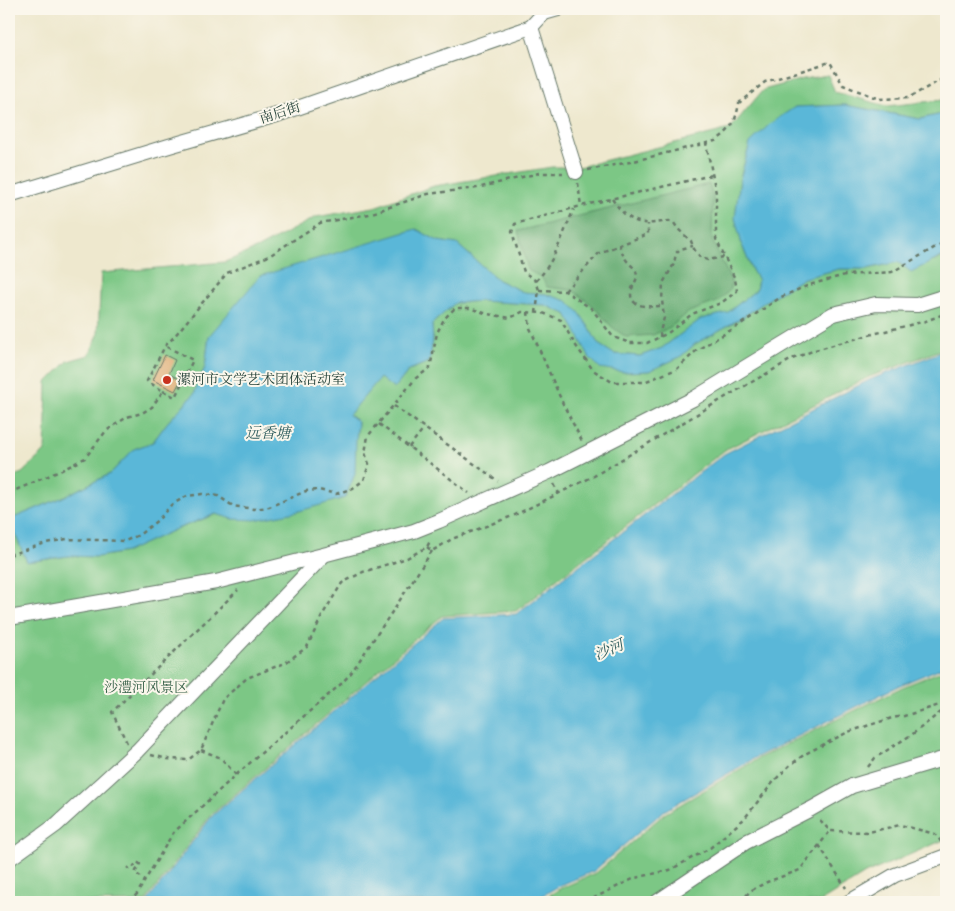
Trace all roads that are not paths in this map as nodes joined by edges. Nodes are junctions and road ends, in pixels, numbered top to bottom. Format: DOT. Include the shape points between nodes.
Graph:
graph roads {
  1 [pos="558,9"];
  2 [pos="543,11"];
  3 [pos="531,27"];
  4 [pos="576,172"];
  5 [pos="9,196"];
  6 [pos="946,296"];
  7 [pos="323,555"];
  8 [pos="9,618"];
  9 [pos="946,758"];
  10 [pos="946,856"];
  11 [pos="9,859"];
  12 [pos="851,901"];
  13 [pos="657,902"];
  1 -- 2 [label="street"];
  2 -- 3 [label="street, 南后街"];
  3 -- 4 [label="street"];
  3 -- 5 [label="street, 南后街" via="277,114"];
  6 -- 7 [label="street" via="917,305 876,304 833,314 693,399 549,472 439,522"];
  7 -- 8 [label="street" via="216,582"];
  7 -- 11 [label="street" via="137,751 56,825"];
  9 -- 13 [label="street" via="852,786 746,842"];
  10 -- 12 [label="street" via="895,875"];
}
